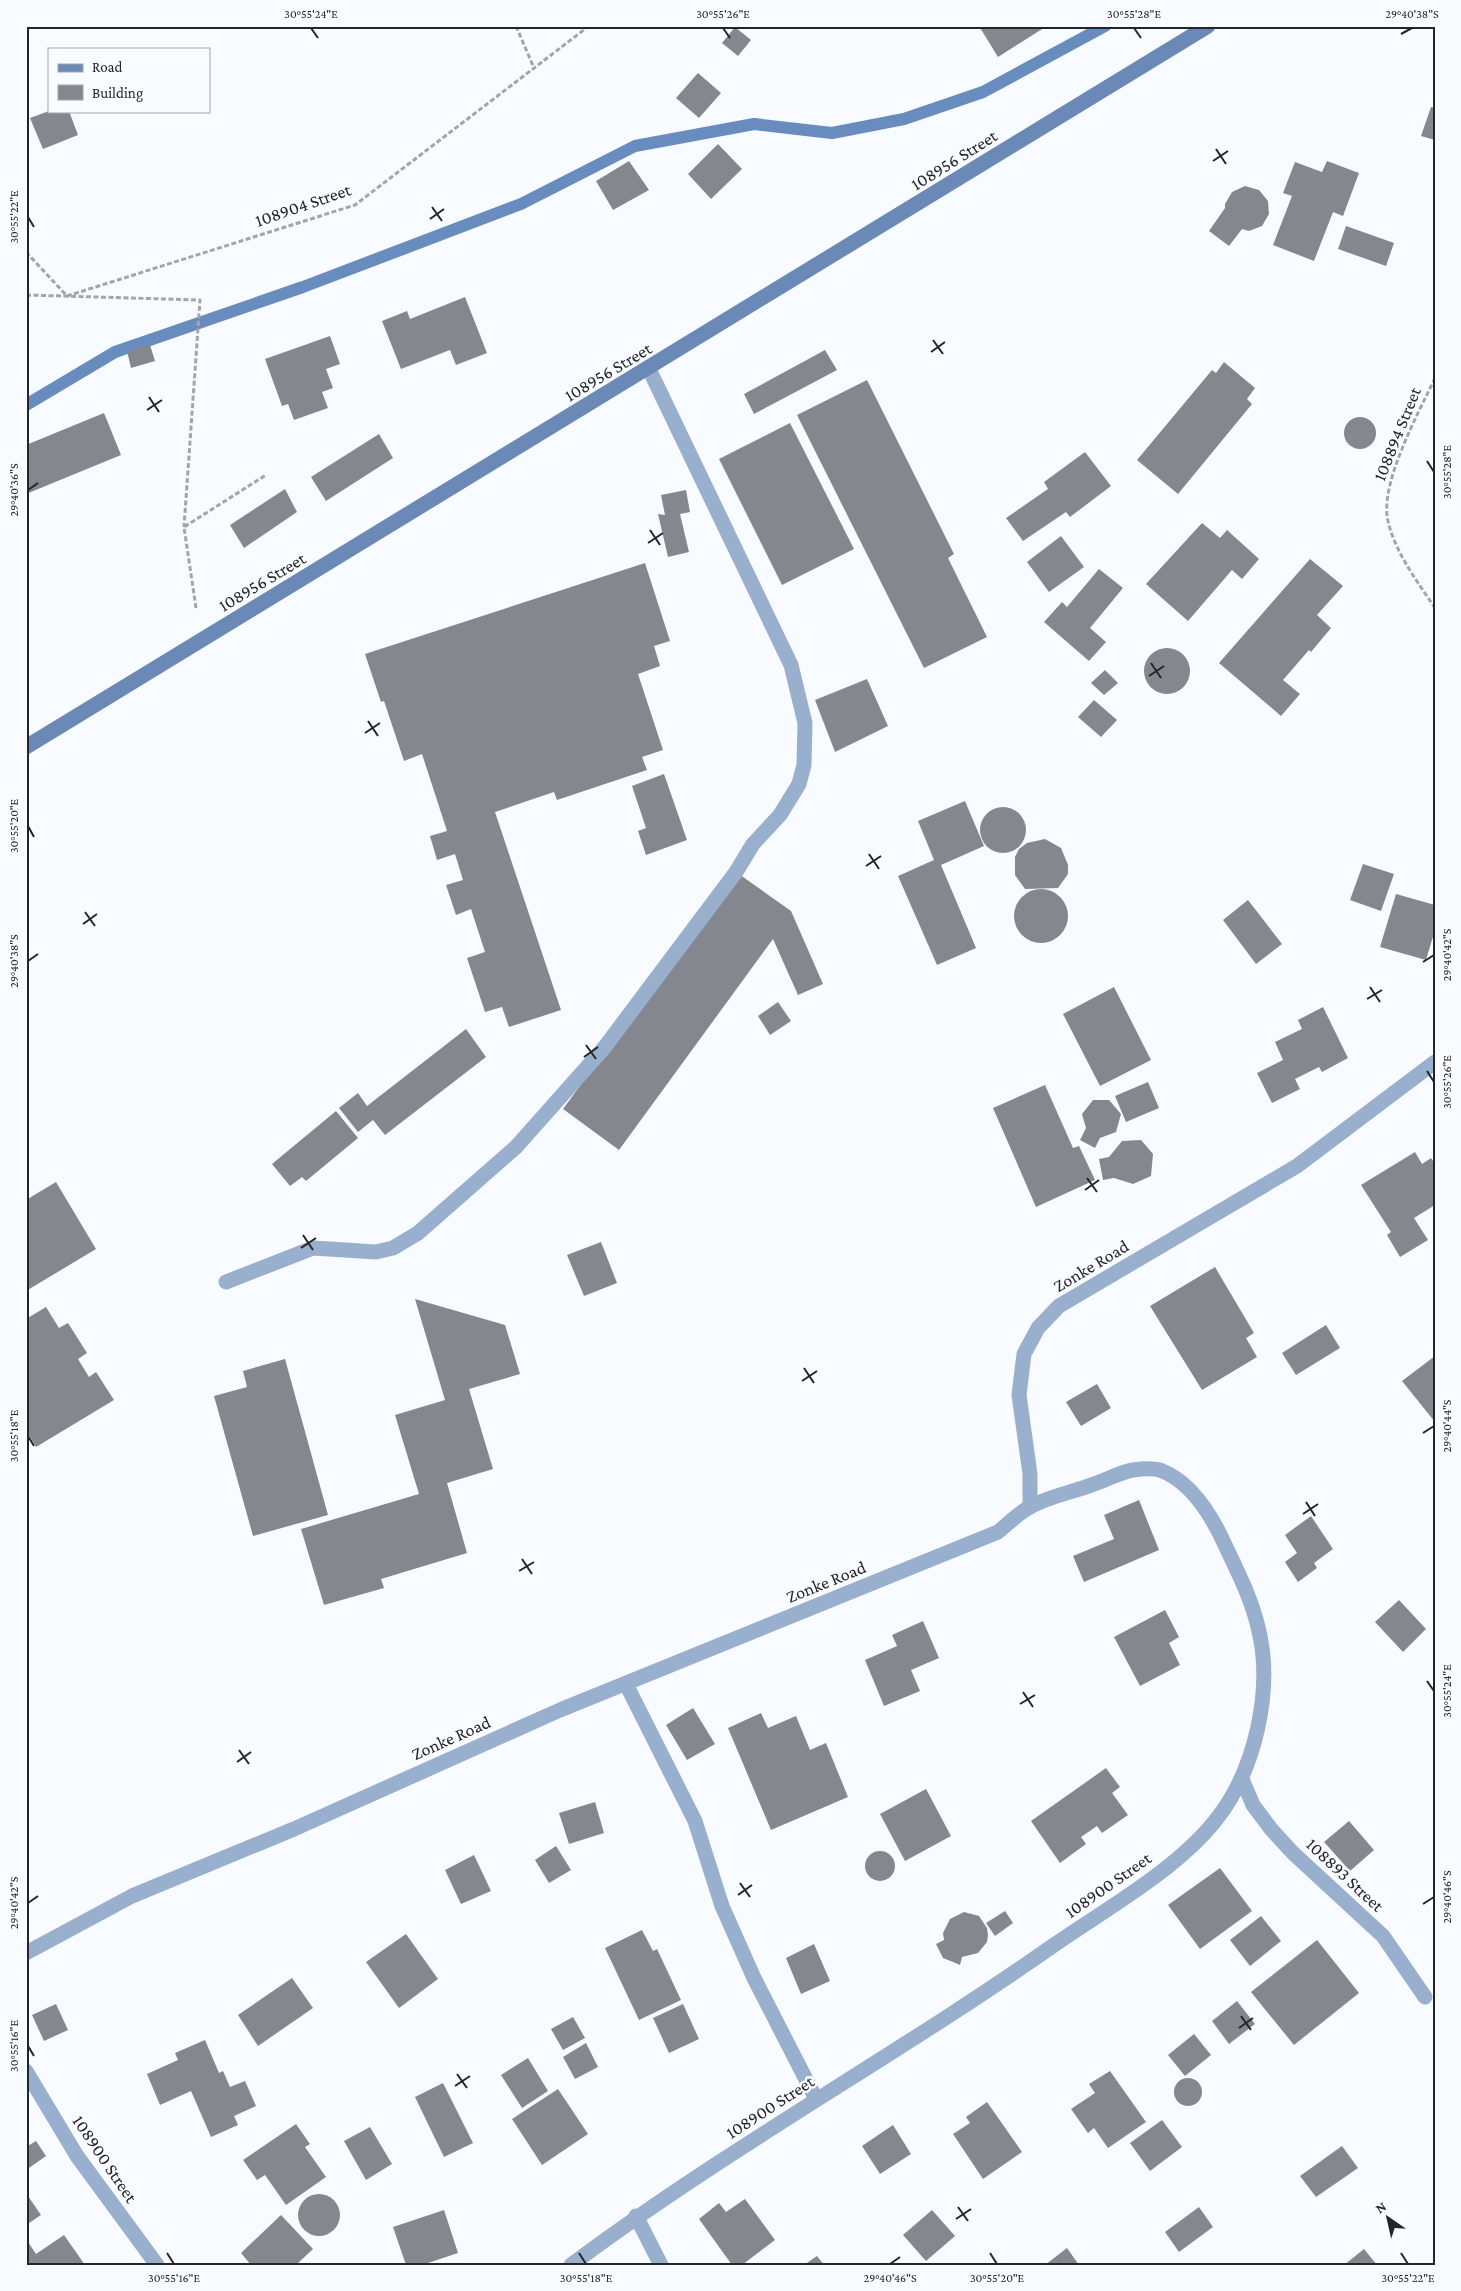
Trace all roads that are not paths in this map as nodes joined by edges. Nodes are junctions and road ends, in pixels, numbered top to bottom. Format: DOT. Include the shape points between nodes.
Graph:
graph roads {
  1 [pos="1208,26"];
  2 [pos="649,369"];
  3 [pos="26,747"];
  4 [pos="1435,1062"];
  5 [pos="226,1282"];
  6 [pos="1030,1507"];
  7 [pos="626,1684"];
  8 [pos="1242,1779"];
  9 [pos="26,1953"];
  10 [pos="1425,1997"];
  11 [pos="26,2070"];
  12 [pos="816,2099"];
  13 [pos="636,2216"];
  14 [pos="157,2265"];
  15 [pos="571,2265"];
  16 [pos="661,2265"];
  1 -- 2 [label="street, 108956 Street"];
  2 -- 3 [label="street, 108956 Street"];
  2 -- 5 [label="street" via="791,665 805,723 804,765 799,784 780,815 753,844 736,872 604,1048 516,1147 418,1233 393,1248 376,1252 313,1248"];
  4 -- 6 [label="street, Zonke Road" via="1297,1166 1059,1306 1038,1328 1024,1354 1019,1395 1030,1474"];
  6 -- 7 [label="street, Zonke Road" via="998,1532"];
  6 -- 8 [label="street, 108900 Street" via="1132,1470 1158,1469 1182,1483 1198,1499 1219,1532 1248,1592 1259,1630 1263,1705"];
  7 -- 9 [label="street, Zonke Road" via="132,1896"];
  7 -- 12 [label="street" via="695,1820 726,1915 754,1978"];
  8 -- 10 [label="street, 108893 Street" via="1253,1805 1271,1829 1383,1936"];
  8 -- 12 [label="street, 108900 Street" via="1216,1820 1180,1858 985,1994"];
  11 -- 14 [label="street, 108900 Street" via="77,2156"];
  12 -- 13 [label="street, 108900 Street"];
  13 -- 15 [label="street, 108900 Street"];
  13 -- 16 [label="street"];
}
